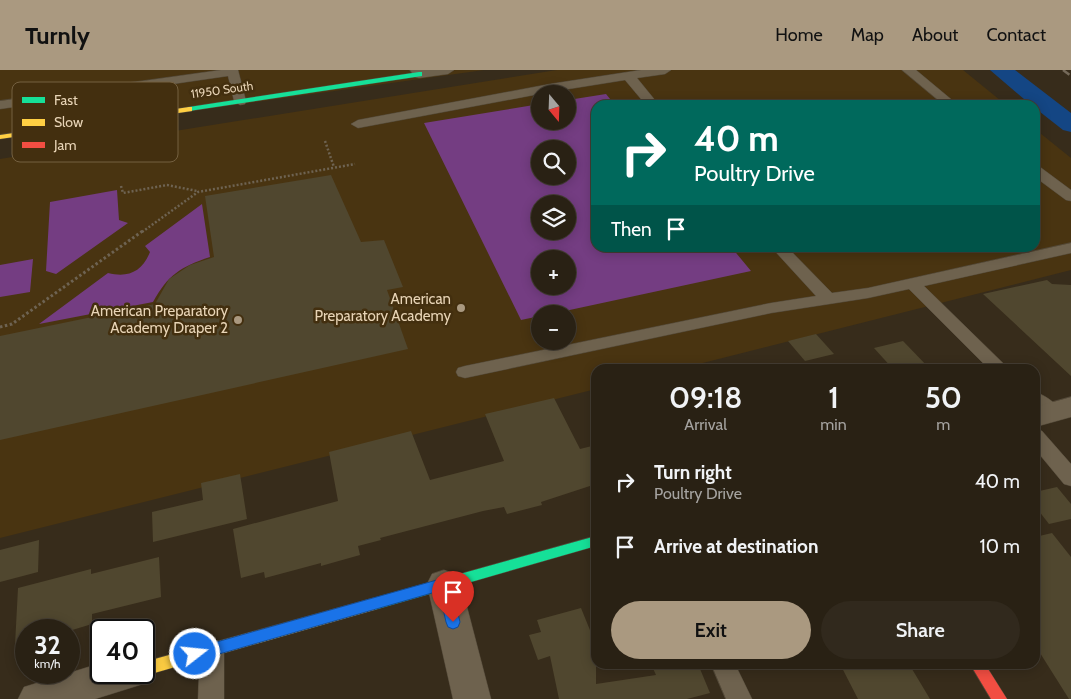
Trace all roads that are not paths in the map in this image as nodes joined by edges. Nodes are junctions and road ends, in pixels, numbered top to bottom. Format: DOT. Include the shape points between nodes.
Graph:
graph roads {
  1 [pos="448,70"];
  2 [pos="665,70"];
  3 [pos="908,70"];
  4 [pos="417,72"];
  5 [pos="628,76"];
  6 [pos="162,82"];
  7 [pos="649,100"];
  8 [pos="946,100"];
  9 [pos="240,101"];
  10 [pos="178,110"];
  11 [pos="358,124"];
  12 [pos="1040,174"];
  13 [pos="1071,197"];
  14 [pos="1071,248"];
  15 [pos="784,252"];
  16 [pos="912,283"];
  17 [pos="828,299"];
  18 [pos="995,364"];
  19 [pos="465,372"];
  20 [pos="1040,442"];
  21 [pos="1071,478"];
  22 [pos="591,542"];
  23 [pos="444,584"];
  24 [pos="212,650"];
  25 [pos="155,666"];
  26 [pos="725,669"];
  27 [pos="979,669"];
  28 [pos="90,684"];
  29 [pos="37,699"];
  30 [pos="211,699"];
  31 [pos="472,699"];
  32 [pos="739,699"];
  33 [pos="999,699"];
  1 -- 4 [label="lane"];
  2 -- 5 [label="lane"];
  3 -- 8 [label="lane"];
  4 -- 9 [label="street, 11950 South"];
  5 -- 7 [label="lane"];
  5 -- 11 [label="lane"];
  6 -- 9 [label="lane" via="233,72"];
  9 -- 10 [label="street, 11950 South"];
  12 -- 13 [label="lane"];
  14 -- 16 [label="lane"];
  15 -- 17 [label="lane"];
  16 -- 17 [label="lane"];
  16 -- 18 [label="lane"];
  17 -- 19 [label="lane"];
  20 -- 21 [label="lane"];
  22 -- 23 [label="street"];
  23 -- 24 [label="street"];
  23 -- 31 [label="street"];
  24 -- 25 [label="street"];
  24 -- 30 [label="lane"];
  26 -- 32 [label="lane"];
  27 -- 33 [label="street"];
  28 -- 29 [label="street"];
}
